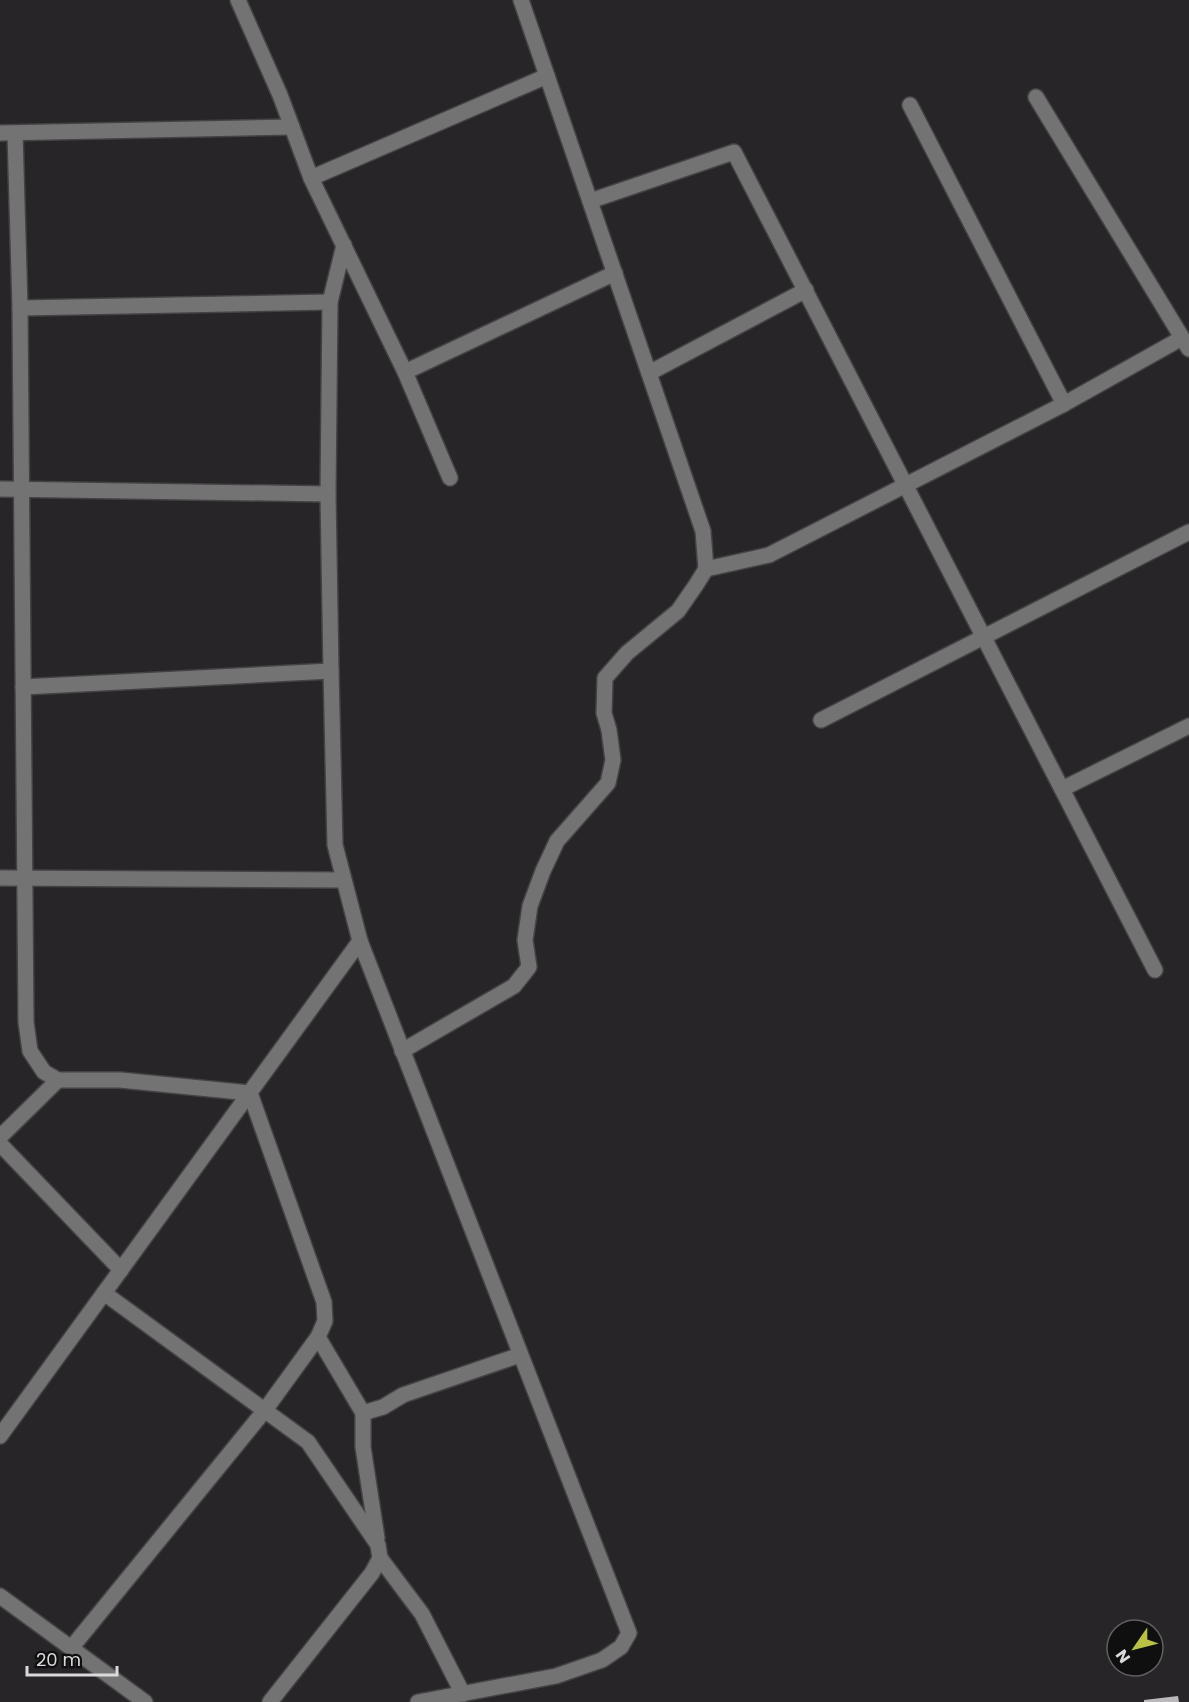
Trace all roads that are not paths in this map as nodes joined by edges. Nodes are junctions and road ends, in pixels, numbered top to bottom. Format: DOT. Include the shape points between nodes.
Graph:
graph roads {
  1 [pos="238,0"];
  2 [pos="521,0"];
  3 [pos="547,76"];
  4 [pos="1036,97"];
  5 [pos="910,105"];
  6 [pos="292,127"];
  7 [pos="8,133"];
  8 [pos="311,178"];
  9 [pos="590,201"];
  10 [pos="344,245"];
  11 [pos="615,273"];
  12 [pos="806,290"];
  13 [pos="330,302"];
  14 [pos="20,308"];
  15 [pos="1186,344"];
  16 [pos="405,372"];
  17 [pos="649,373"];
  18 [pos="1064,404"];
  19 [pos="450,478"];
  20 [pos="906,486"];
  21 [pos="21,488"];
  22 [pos="0,489"];
  23 [pos="328,494"];
  24 [pos="1189,532"];
  25 [pos="706,569"];
  26 [pos="984,637"];
  27 [pos="331,671"];
  28 [pos="23,687"];
  29 [pos="821,720"];
  30 [pos="1189,726"];
  31 [pos="1062,789"];
  32 [pos="0,878"];
  33 [pos="25,878"];
  34 [pos="344,880"];
  35 [pos="360,941"];
  36 [pos="1155,970"];
  37 [pos="402,1051"];
  38 [pos="58,1080"];
  39 [pos="250,1092"];
  40 [pos="0,1137"];
  41 [pos="0,1144"];
  42 [pos="121,1270"];
  43 [pos="104,1293"];
  44 [pos="318,1337"];
  45 [pos="520,1355"];
  46 [pos="265,1410"];
  47 [pos="363,1413"];
  48 [pos="0,1436"];
  49 [pos="379,1551"];
  50 [pos="0,1596"];
  51 [pos="72,1647"];
  52 [pos="463,1694"];
  53 [pos="145,1702"];
  54 [pos="270,1702"];
  55 [pos="418,1702"];
  1 -- 6 [label="street"];
  2 -- 3 [label="street"];
  3 -- 8 [label="street"];
  3 -- 9 [label="street"];
  4 -- 15 [label="street"];
  5 -- 18 [label="street"];
  6 -- 7 [label="street"];
  6 -- 8 [label="street"];
  7 -- 14 [label="street"];
  8 -- 10 [label="street"];
  9 -- 11 [label="street"];
  9 -- 12 [label="street" via="734,152"];
  10 -- 13 [label="street"];
  10 -- 16 [label="street"];
  11 -- 16 [label="street"];
  11 -- 17 [label="street"];
  12 -- 17 [label="street"];
  12 -- 20 [label="street"];
  13 -- 14 [label="street"];
  13 -- 23 [label="street"];
  14 -- 21 [label="street"];
  15 -- 18 [label="street"];
  16 -- 19 [label="street"];
  17 -- 25 [label="street" via="703,531"];
  18 -- 20 [label="street"];
  20 -- 25 [label="street" via="769,555"];
  20 -- 26 [label="street"];
  21 -- 22 [label="street"];
  21 -- 23 [label="street"];
  21 -- 28 [label="street"];
  23 -- 27 [label="street"];
  24 -- 26 [label="street"];
  25 -- 37 [label="street" via="678,611 627,653 605,678 603,713 613,760 608,783 557,841 543,871 525,940 530,967 514,986"];
  26 -- 29 [label="street"];
  26 -- 31 [label="street"];
  27 -- 28 [label="street"];
  27 -- 34 [label="street" via="335,845"];
  28 -- 33 [label="street"];
  30 -- 31 [label="street"];
  31 -- 36 [label="street"];
  32 -- 33 [label="street"];
  33 -- 34 [label="street"];
  33 -- 38 [label="street" via="26,1022 30,1052 44,1072"];
  34 -- 35 [label="street"];
  35 -- 37 [label="street"];
  35 -- 39 [label="street"];
  37 -- 45 [label="street"];
  38 -- 39 [label="street" via="120,1080"];
  38 -- 40 [label="street"];
  39 -- 42 [label="street"];
  39 -- 44 [label="street" via="324,1302 325,1321"];
  41 -- 42 [label="street"];
  42 -- 43 [label="street"];
  43 -- 46 [label="street"];
  43 -- 48 [label="street"];
  44 -- 46 [label="street"];
  44 -- 47 [label="street"];
  45 -- 47 [label="street" via="403,1395"];
  45 -- 52 [label="street" via="629,1633 621,1647 602,1660 556,1676"];
  46 -- 49 [label="street" via="308,1442"];
  46 -- 51 [label="street"];
  47 -- 49 [label="street" via="363,1447"];
  49 -- 52 [label="street" via="422,1614"];
  49 -- 54 [label="street" via="372,1573"];
  50 -- 51 [label="street"];
  51 -- 53 [label="street"];
  52 -- 55 [label="street"];
}
